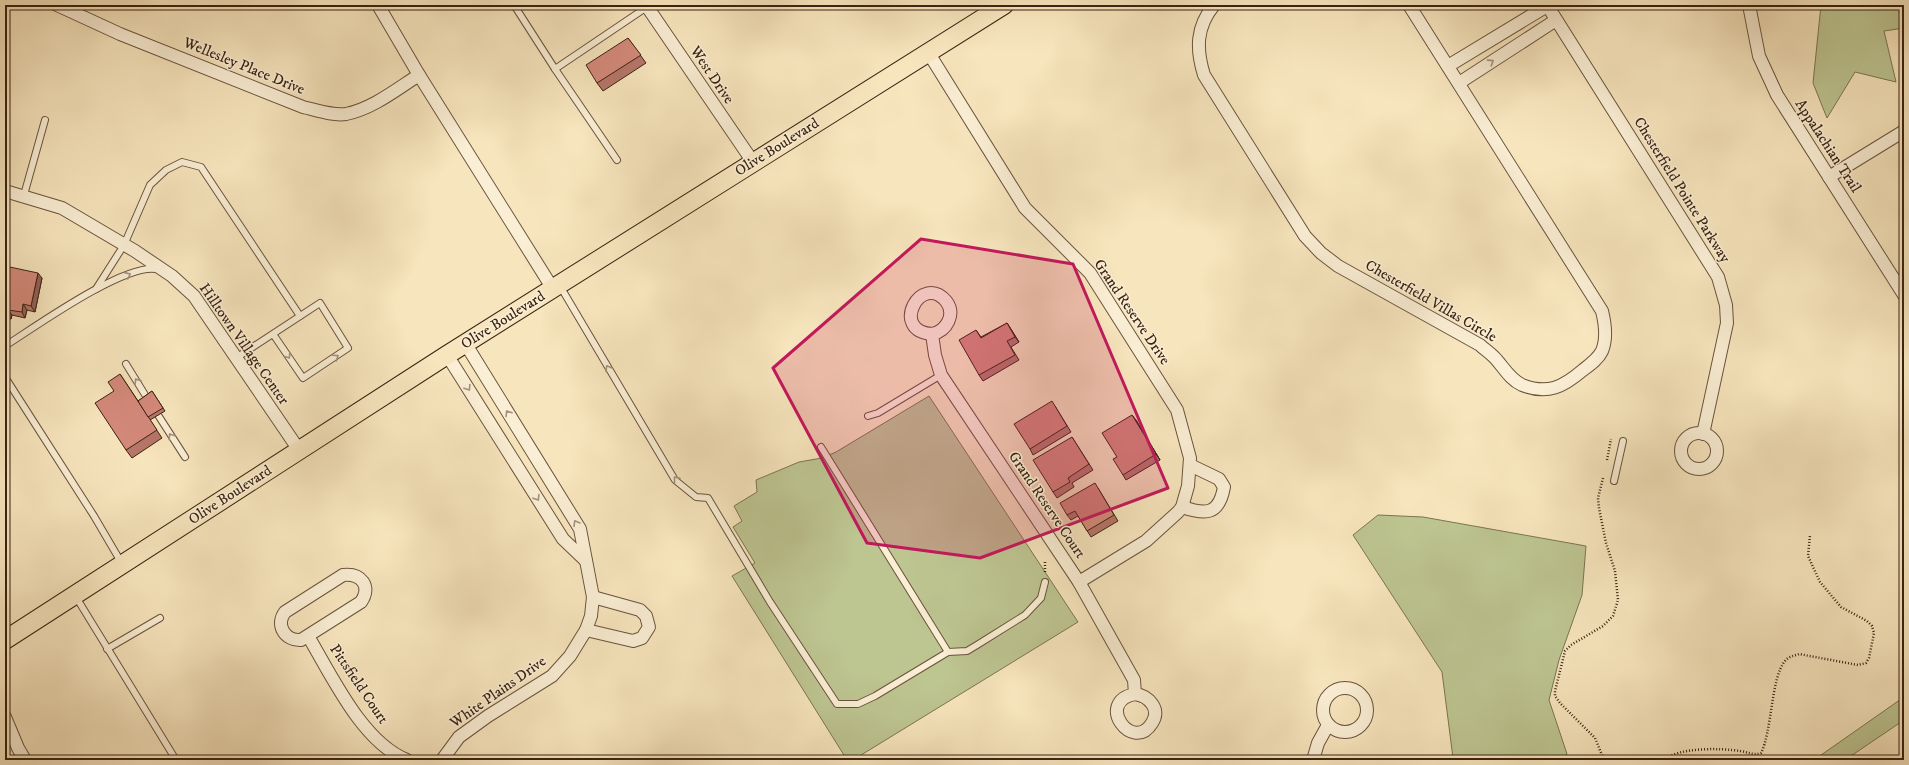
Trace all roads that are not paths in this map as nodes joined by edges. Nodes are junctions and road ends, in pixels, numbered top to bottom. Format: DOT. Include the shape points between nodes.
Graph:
graph roads {
  1 [pos="57,5"];
  2 [pos="378,5"];
  3 [pos="514,5"];
  4 [pos="1004,5"];
  5 [pos="1214,5"];
  6 [pos="1409,5"];
  7 [pos="1547,5"];
  8 [pos="1749,5"];
  9 [pos="646,6"];
  10 [pos="1556,20"];
  11 [pos="928,52"];
  12 [pos="1448,66"];
  13 [pos="555,69"];
  14 [pos="419,75"];
  15 [pos="1459,83"];
  16 [pos="45,120"];
  17 [pos="1904,131"];
  18 [pos="617,160"];
  19 [pos="753,162"];
  20 [pos="1829,177"];
  21 [pos="5,191"];
  22 [pos="24,196"];
  23 [pos="124,245"];
  24 [pos="162,270"];
  25 [pos="556,287"];
  26 [pos="96,289"];
  27 [pos="1904,295"];
  28 [pos="300,316"];
  29 [pos="273,334"];
  30 [pos="932,334"];
  31 [pos="465,343"];
  32 [pos="5,346"];
  33 [pos="447,355"];
  34 [pos="236,358"];
  35 [pos="126,364"];
  36 [pos="941,375"];
  37 [pos="5,377"];
  38 [pos="147,398"];
  39 [pos="158,415"];
  40 [pos="868,416"];
  41 [pos="1703,434"];
  42 [pos="1623,441"];
  43 [pos="821,447"];
  44 [pos="299,450"];
  45 [pos="185,457"];
  46 [pos="1190,465"];
  47 [pos="1614,481"];
  48 [pos="1182,507"];
  49 [pos="586,561"];
  50 [pos="122,564"];
  51 [pos="1045,582"];
  52 [pos="1079,582"];
  53 [pos="75,594"];
  54 [pos="593,597"];
  55 [pos="160,618"];
  56 [pos="586,630"];
  57 [pos="308,636"];
  58 [pos="5,640"];
  59 [pos="107,649"];
  60 [pos="948,652"];
  61 [pos="1135,694"];
  62 [pos="5,717"];
  63 [pos="1328,725"];
  64 [pos="25,760"];
  65 [pos="176,760"];
  66 [pos="407,760"];
  67 [pos="442,760"];
  68 [pos="1313,760"];
  1 -- 14 [label="street, Wellesley Place Drive" via="120,34 296,104 325,112 345,114 367,107"];
  2 -- 14 [label="street"];
  3 -- 13 [label="lane"];
  4 -- 11 [label="main road, Olive Boulevard"];
  5 -- 15 [label="street, Chesterfield Villas Circle" via="1199,35 1198,57 1204,75 1305,236 1338,266 1480,345 1521,384 1540,389 1558,388 1568,384 1597,359 1603,349 1605,329 1602,311"];
  6 -- 12 [label="street, Chesterfield Villas Circle"];
  7 -- 10 [label="street, Chesterfield Pointe Parkway"];
  7 -- 12 [label="street"];
  8 -- 20 [label="street, Appalachian Trail" via="1759,56 1767,77"];
  9 -- 13 [label="lane"];
  9 -- 19 [label="street, West Drive"];
  15 -- 10 [label="street, one-way"];
  10 -- 41 [label="street, Chesterfield Pointe Parkway" via="1718,277 1726,305 1727,323"];
  11 -- 19 [label="main road, Olive Boulevard"];
  11 -- 46 [label="street, Grand Reserve Drive" via="1025,208 1090,273 1161,384 1177,410"];
  12 -- 15 [label="street, Chesterfield Villas Circle"];
  13 -- 18 [label="lane"];
  14 -- 25 [label="street"];
  16 -- 22 [label="lane"];
  17 -- 20 [label="street"];
  19 -- 25 [label="main road, Olive Boulevard"];
  20 -- 27 [label="street, Appalachian Trail"];
  21 -- 22 [label="street, Hilltown Village Center"];
  22 -- 23 [label="street, Hilltown Village Center" via="62,208"];
  23 -- 24 [label="street, Hilltown Village Center"];
  23 -- 26 [label="lane"];
  23 -- 28 [label="lane" via="150,185 166,170 182,162 201,167"];
  26 -- 24 [label="lane, one-way" via="139,270"];
  24 -- 34 [label="street, Hilltown Village Center" via="194,296"];
  25 -- 31 [label="main road, Olive Boulevard"];
  60 -- 25 [label="lane, one-way" via="858,704 837,704 774,609 708,498 696,497 675,480"];
  26 -- 32 [label="lane"];
  28 -- 29 [label="lane"];
  29 -- 28 [label="lane, one-way" via="303,378 348,348 320,303"];
  29 -- 34 [label="lane"];
  30 -- 36 [label="street, Grand Reserve Court"];
  31 -- 33 [label="main road, Olive Boulevard"];
  49 -- 31 [label="street, White Plains Drive, one-way" via="580,529"];
  33 -- 44 [label="main road, Olive Boulevard"];
  33 -- 49 [label="street, one-way" via="563,539"];
  34 -- 44 [label="street, Hilltown Village Center"];
  38 -- 35 [label="lane, one-way"];
  36 -- 40 [label="lane" via="878,413"];
  36 -- 52 [label="street, Grand Reserve Court"];
  37 -- 50 [label="lane"];
  45 -- 39 [label="lane, one-way"];
  42 -- 47 [label="lane"];
  43 -- 60 [label="lane"];
  44 -- 50 [label="main road, Olive Boulevard"];
  46 -- 48 [label="street, Grand Reserve Drive"];
  46 -- 48 [label="street" via="1219,479 1224,487 1222,498 1217,507 1209,512 1197,512"];
  48 -- 52 [label="street, Grand Reserve Drive" via="1146,541"];
  49 -- 54 [label="street, White Plains Drive"];
  50 -- 53 [label="main road, Olive Boulevard"];
  51 -- 60 [label="lane" via="1041,598 1025,615 967,650"];
  52 -- 61 [label="street, Grand Reserve Court" via="1134,680"];
  53 -- 58 [label="main road, Olive Boulevard"];
  53 -- 59 [label="lane"];
  54 -- 56 [label="street, White Plains Drive"];
  54 -- 56 [label="street" via="640,610 646,616 649,626 642,638 633,641"];
  55 -- 59 [label="lane"];
  56 -- 67 [label="street, White Plains Drive" via="570,656 552,676 459,737"];
  57 -- 57 [label="street, Pittsfield Court" via="361,602 365,592 361,579 343,575 285,612 281,626 286,635 296,641"];
  57 -- 66 [label="street, Pittsfield Court" via="358,718 382,745"];
  59 -- 65 [label="lane"];
  62 -- 64 [label="street"];
  63 -- 68 [label="street" via="1318,743"];
}
